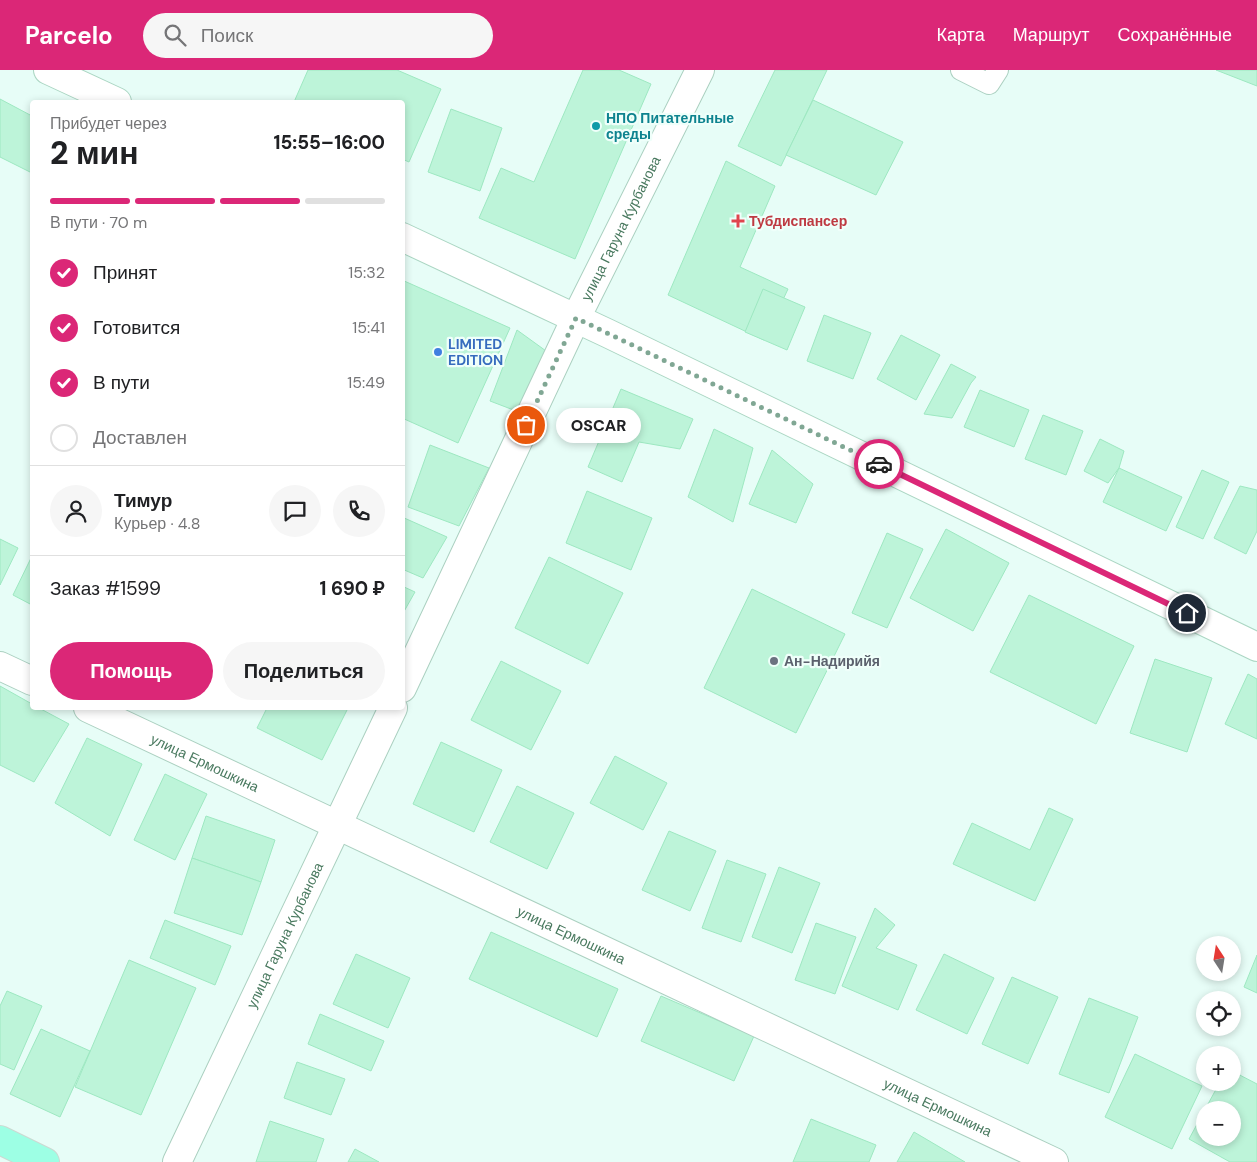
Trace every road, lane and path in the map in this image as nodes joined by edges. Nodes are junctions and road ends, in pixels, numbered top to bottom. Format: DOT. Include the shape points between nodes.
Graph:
graph roads {
  1 [pos="48,70"];
  2 [pos="700,70"];
  3 [pos="961,70"];
  4 [pos="998,70"];
  5 [pos="113,100"];
  6 [pos="405,238"];
  7 [pos="576,318"];
  8 [pos="1257,647"];
  9 [pos="0,666"];
  10 [pos="30,680"];
  11 [pos="405,682"];
  12 [pos="92,710"];
  13 [pos="392,710"];
  14 [pos="337,826"];
  15 [pos="0,1140"];
  16 [pos="45,1162"];
  17 [pos="177,1162"];
  18 [pos="1054,1162"];
  1 -- 5 [label="street"];
  2 -- 7 [label="street, улица Гаруна Курбанова"];
  3 -- 4 [label="lane" via="989,84"];
  6 -- 7 [label="street"];
  7 -- 8 [label="street"];
  7 -- 11 [label="street, улица Гаруна Курбанова"];
  9 -- 10 [label="street"];
  12 -- 14 [label="street, улица Ермошкина"];
  13 -- 14 [label="street, улица Гаруна Курбанова"];
  14 -- 17 [label="street, улица Гаруна Курбанова"];
  14 -- 18 [label="street, улица Ермошкина"];
  15 -- 16 [label="main road"];
}
